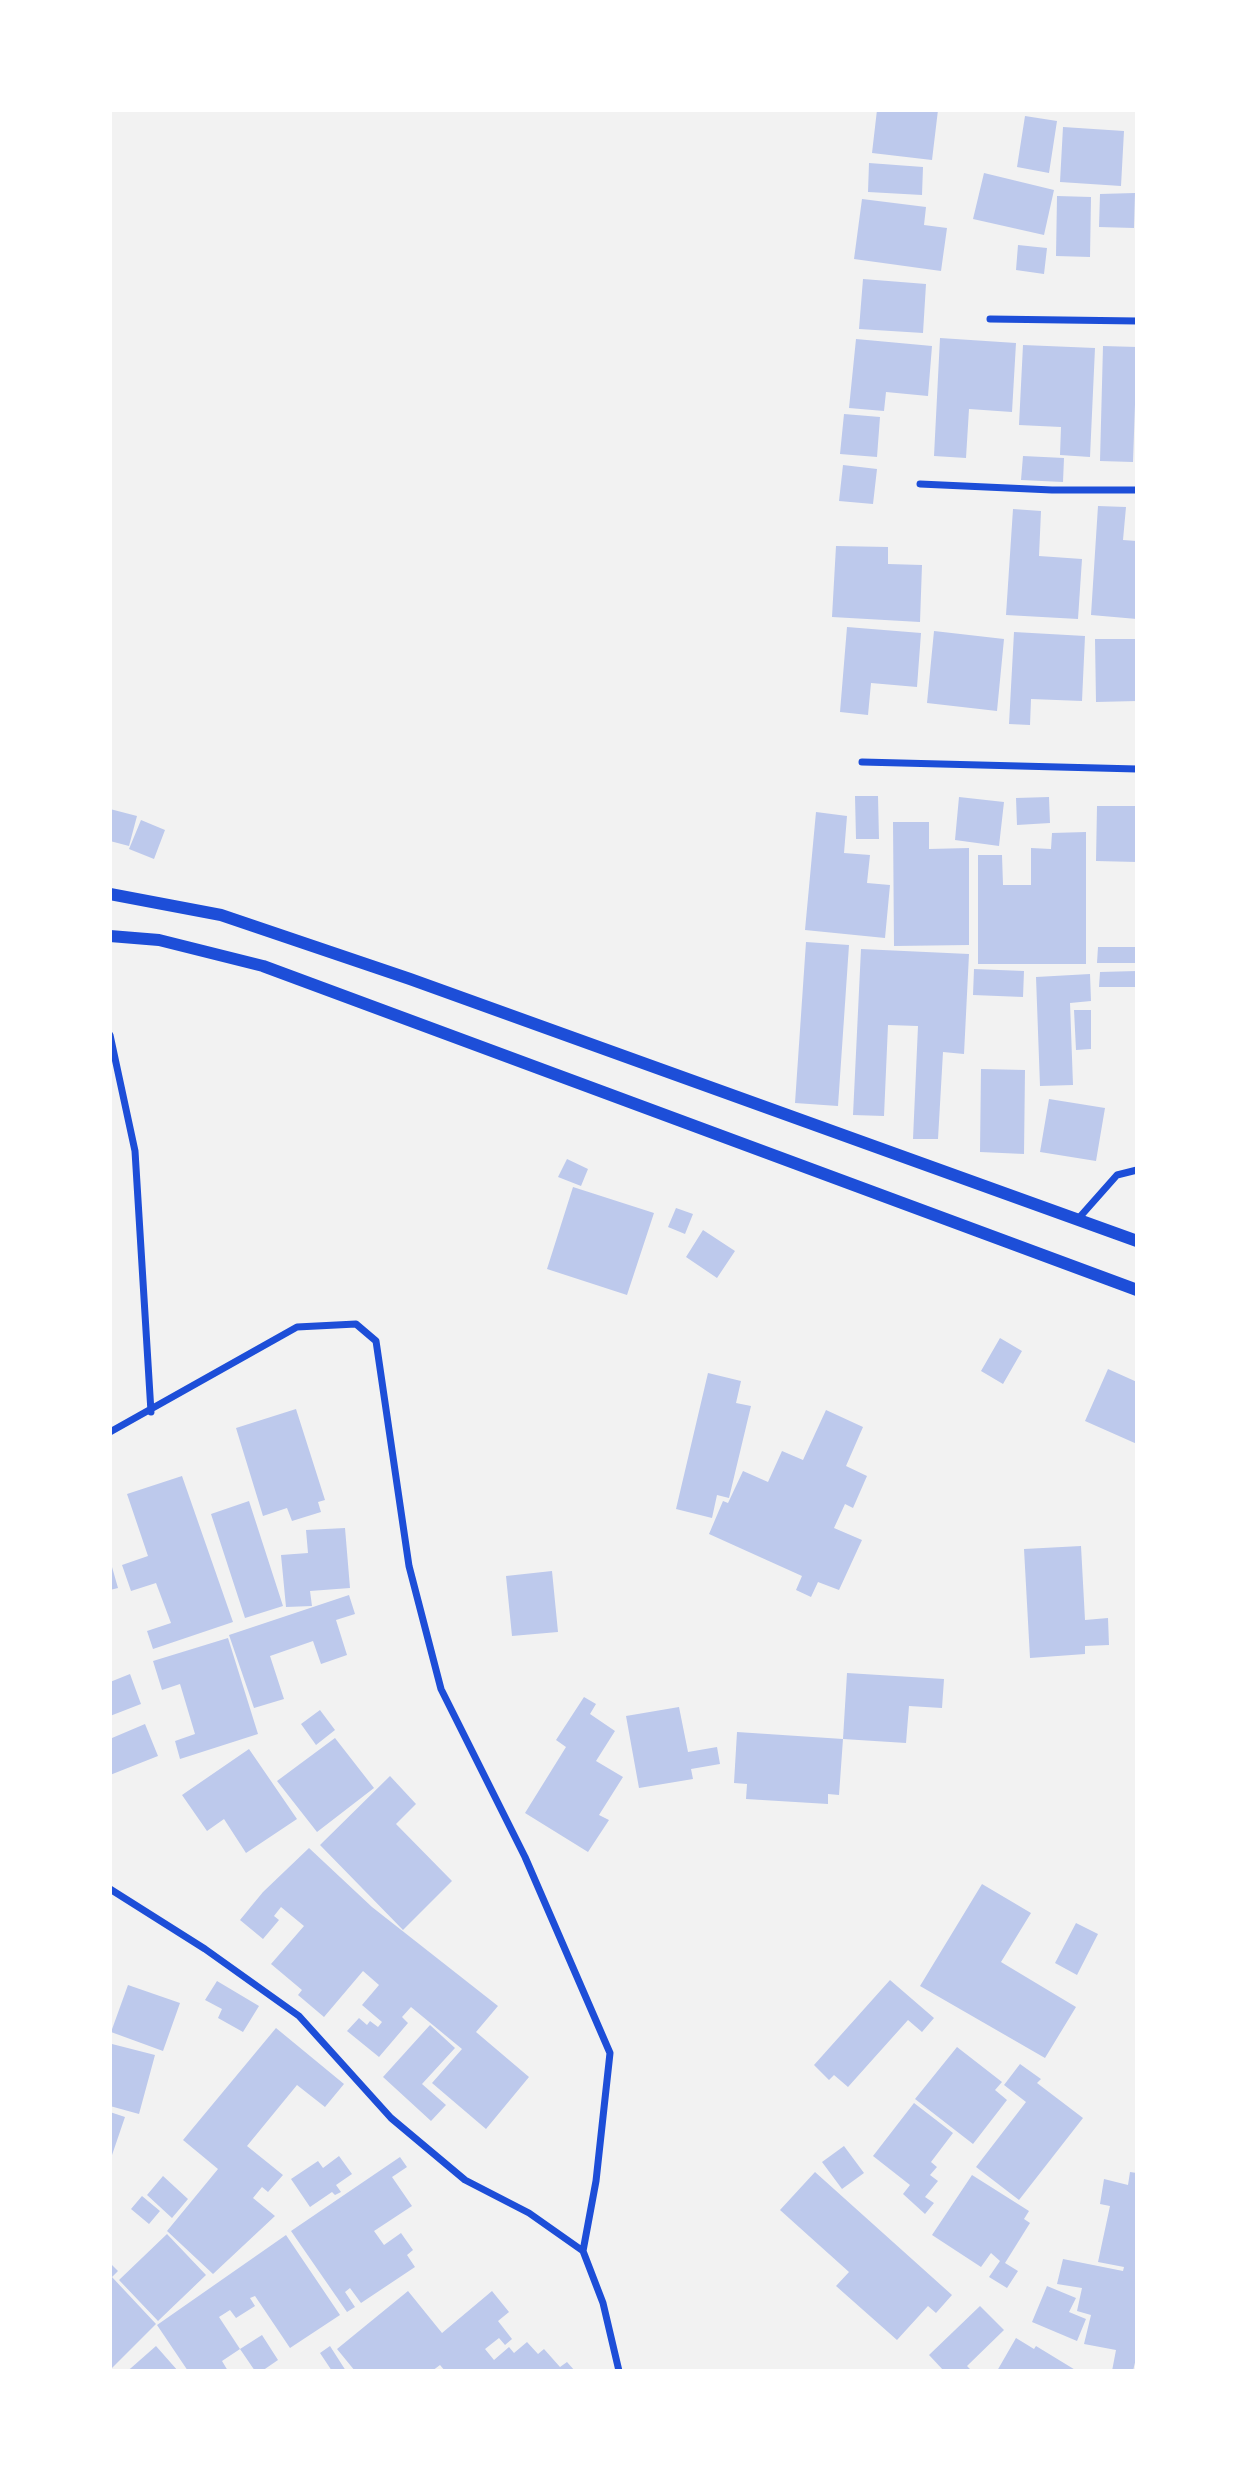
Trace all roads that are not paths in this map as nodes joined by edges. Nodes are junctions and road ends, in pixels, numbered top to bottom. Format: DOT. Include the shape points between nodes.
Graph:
graph roads {
  1 [pos="990,319"];
  2 [pos="1137,321"];
  3 [pos="920,484"];
  4 [pos="1137,490"];
  5 [pos="862,762"];
  6 [pos="1137,769"];
  7 [pos="110,894"];
  8 [pos="110,936"];
  9 [pos="110,1035"];
  10 [pos="1137,1170"];
  11 [pos="1078,1219"];
  12 [pos="1137,1241"];
  13 [pos="1137,1290"];
  14 [pos="151,1412"];
  15 [pos="110,1432"];
  16 [pos="110,1889"];
  17 [pos="583,2251"];
  18 [pos="620,2371"];
  1 -- 2 [label="street"];
  3 -- 4 [label="street"];
  5 -- 6 [label="street"];
  7 -- 11 [label="street" via="234,919"];
  8 -- 13 [label="street" via="159,940 263,966"];
  9 -- 14 [label="street" via="135,1151"];
  10 -- 11 [label="street" via="1117,1175"];
  11 -- 12 [label="street"];
  14 -- 15 [label="street"];
  14 -- 17 [label="street" via="297,1327 356,1324 376,1341 409,1566 441,1689 526,1857 610,2053"];
  16 -- 17 [label="street" via="299,2016 391,2118 465,2180 529,2213"];
  17 -- 18 [label="street" via="603,2303"];
}
